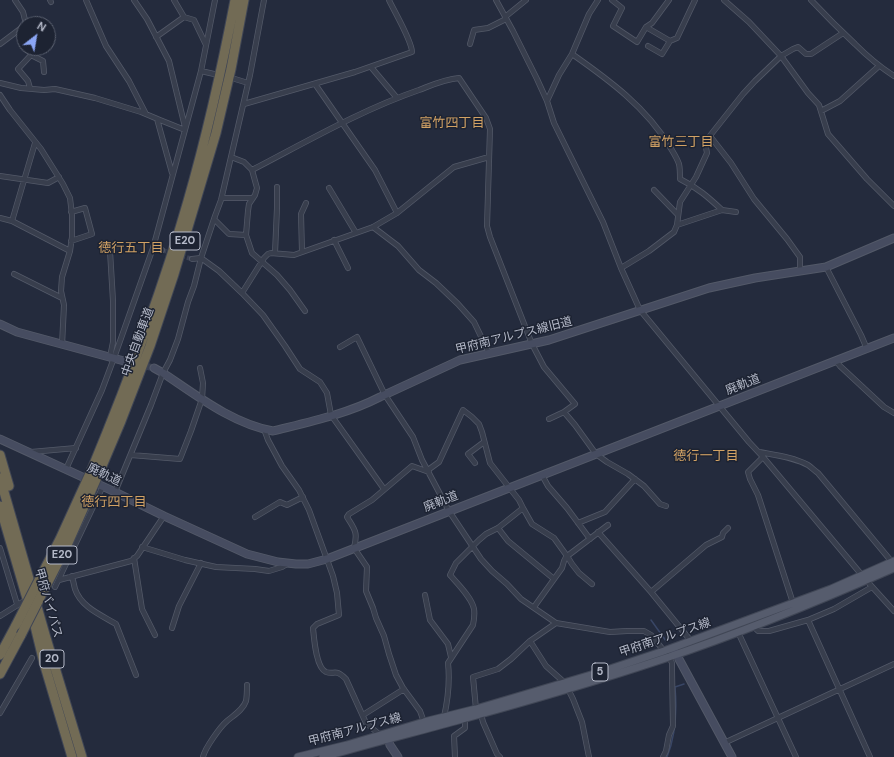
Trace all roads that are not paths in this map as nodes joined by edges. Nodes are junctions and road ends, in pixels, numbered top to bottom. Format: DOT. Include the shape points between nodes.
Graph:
graph roads {
  1 [pos="15,0"];
  2 [pos="86,0"];
  3 [pos="134,0"];
  4 [pos="174,0"];
  5 [pos="215,0"];
  6 [pos="235,0"];
  7 [pos="244,0"];
  8 [pos="264,0"];
  9 [pos="389,0"];
  10 [pos="496,0"];
  11 [pos="526,0"];
  12 [pos="598,0"];
  13 [pos="612,0"];
  14 [pos="669,0"];
  15 [pos="695,0"];
  16 [pos="724,0"];
  17 [pos="811,0"];
  18 [pos="23,16"];
  19 [pos="184,17"];
  20 [pos="506,18"];
  21 [pos="646,27"];
  22 [pos="16,32"];
  23 [pos="843,33"];
  24 [pos="156,37"];
  25 [pos="670,41"];
  26 [pos="0,44"];
  27 [pos="470,44"];
  28 [pos="206,45"];
  29 [pos="648,46"];
  30 [pos="572,54"];
  31 [pos="29,56"];
  32 [pos="32,56"];
  33 [pos="781,56"];
  34 [pos="371,66"];
  35 [pos="879,66"];
  36 [pos="201,71"];
  37 [pos="44,72"];
  38 [pos="214,74"];
  39 [pos="894,76"];
  40 [pos="235,79"];
  41 [pos="0,83"];
  42 [pos="248,83"];
  43 [pos="315,84"];
  44 [pos="30,88"];
  45 [pos="0,95"];
  46 [pos="397,98"];
  47 [pos="546,101"];
  48 [pos="244,104"];
  49 [pos="821,111"];
  50 [pos="146,114"];
  51 [pos="157,119"];
  52 [pos="342,124"];
  53 [pos="185,128"];
  54 [pos="710,136"];
  55 [pos="35,143"];
  56 [pos="231,157"];
  57 [pos="489,157"];
  58 [pos="252,170"];
  59 [pos="173,174"];
  60 [pos="0,176"];
  61 [pos="59,177"];
  62 [pos="25,179"];
  63 [pos="691,185"];
  64 [pos="277,187"];
  65 [pos="328,188"];
  66 [pos="654,190"];
  67 [pos="222,198"];
  68 [pos="253,198"];
  69 [pos="306,203"];
  70 [pos="894,206"];
  71 [pos="722,210"];
  72 [pos="71,212"];
  73 [pos="736,212"];
  74 [pos="397,213"];
  75 [pos="678,215"];
  76 [pos="0,218"];
  77 [pos="214,219"];
  78 [pos="12,221"];
  79 [pos="677,225"];
  80 [pos="373,227"];
  81 [pos="356,233"];
  82 [pos="246,235"];
  83 [pos="894,238"];
  84 [pos="334,240"];
  85 [pos="71,241"];
  86 [pos="153,248"];
  87 [pos="162,250"];
  88 [pos="70,251"];
  89 [pos="110,251"];
  90 [pos="302,252"];
  91 [pos="275,253"];
  92 [pos="201,258"];
  93 [pos="192,259"];
  94 [pos="262,261"];
  95 [pos="826,267"];
  96 [pos="348,268"];
  97 [pos="621,268"];
  98 [pos="800,271"];
  99 [pos="14,274"];
  100 [pos="242,293"];
  101 [pos="62,298"];
  102 [pos="640,310"];
  103 [pos="306,311"];
  104 [pos="0,324"];
  105 [pos="894,338"];
  106 [pos="62,344"];
  107 [pos="532,344"];
  108 [pos="340,347"];
  109 [pos="867,349"];
  110 [pos="489,353"];
  111 [pos="112,357"];
  112 [pos="124,360"];
  113 [pos="836,361"];
  114 [pos="154,368"];
  115 [pos="200,368"];
  116 [pos="162,373"];
  117 [pos="385,395"];
  118 [pos="202,399"];
  119 [pos="719,406"];
  120 [pos="564,412"];
  121 [pos="894,414"];
  122 [pos="332,415"];
  123 [pos="549,419"];
  124 [pos="264,429"];
  125 [pos="0,439"];
  126 [pos="484,442"];
  127 [pos="76,448"];
  128 [pos="29,452"];
  129 [pos="759,452"];
  130 [pos="596,454"];
  131 [pos="0,455"];
  132 [pos="131,455"];
  133 [pos="763,457"];
  134 [pos="474,463"];
  135 [pos="66,469"];
  136 [pos="96,471"];
  137 [pos="428,471"];
  138 [pos="542,475"];
  139 [pos="0,478"];
  140 [pos="635,479"];
  141 [pos="102,486"];
  142 [pos="509,488"];
  143 [pos="384,489"];
  144 [pos="115,492"];
  145 [pos="303,497"];
  146 [pos="0,506"];
  147 [pos="666,506"];
  148 [pos="523,508"];
  149 [pos="449,510"];
  150 [pos="164,516"];
  151 [pos="255,517"];
  152 [pos="578,523"];
  153 [pos="608,525"];
  154 [pos="0,528"];
  155 [pos="498,528"];
  156 [pos="728,528"];
  157 [pos="598,532"];
  158 [pos="590,539"];
  159 [pos="472,546"];
  160 [pos="0,548"];
  161 [pos="142,548"];
  162 [pos="354,548"];
  163 [pos="567,556"];
  164 [pos="134,558"];
  165 [pos="327,558"];
  166 [pos="20,560"];
  167 [pos="201,563"];
  168 [pos="288,564"];
  169 [pos="893,564"];
  170 [pos="72,576"];
  171 [pos="864,578"];
  172 [pos="554,579"];
  173 [pos="59,580"];
  174 [pos="592,584"];
  175 [pos="56,587"];
  176 [pos="872,587"];
  177 [pos="651,592"];
  178 [pos="425,595"];
  179 [pos="21,603"];
  180 [pos="793,603"];
  181 [pos="534,607"];
  182 [pos="894,611"];
  183 [pos="0,616"];
  184 [pos="808,620"];
  185 [pos="556,623"];
  186 [pos="35,626"];
  187 [pos="753,626"];
  188 [pos="172,628"];
  189 [pos="738,632"];
  190 [pos="155,635"];
  191 [pos="46,638"];
  192 [pos="530,641"];
  193 [pos="691,641"];
  194 [pos="675,651"];
  195 [pos="667,654"];
  196 [pos="0,655"];
  197 [pos="452,657"];
  198 [pos="32,658"];
  199 [pos="44,663"];
  200 [pos="894,664"];
  201 [pos="0,674"];
  202 [pos="136,675"];
  203 [pos="246,685"];
  204 [pos="566,686"];
  205 [pos="404,689"];
  206 [pos="839,689"];
  207 [pos="478,711"];
  208 [pos="0,713"];
  209 [pos="363,715"];
  210 [pos="444,717"];
  211 [pos="465,718"];
  212 [pos="778,718"];
  213 [pos="424,722"];
  214 [pos="385,736"];
  215 [pos="724,742"];
  216 [pos="334,756"];
  217 [pos="68,757"];
  218 [pos="72,757"];
  219 [pos="82,757"];
  220 [pos="203,757"];
  221 [pos="298,757"];
  222 [pos="323,757"];
  223 [pos="398,757"];
  224 [pos="455,757"];
  225 [pos="500,757"];
  226 [pos="589,757"];
  227 [pos="663,757"];
  228 [pos="732,757"];
  229 [pos="796,757"];
  230 [pos="870,757"];
  1 -- 18 [label="street"];
  2 -- 50 [label="street" via="106,46 129,81"];
  3 -- 24 [label="street"];
  4 -- 19 [label="street"];
  5 -- 28 [label="street"];
  6 -- 136 [label="highway, 中央自動車道 / E20" via="218,81 184,216 142,344 113,418"];
  7 -- 136 [label="highway, 中央自動車道 / E20" via="216,133 177,267 121,421"];
  8 -- 42 [label="street"];
  9 -- 34 [label="street" via="412,52"];
  10 -- 20 [label="street"];
  11 -- 20 [label="street"];
  12 -- 30 [label="street" via="589,14"];
  13 -- 21 [label="street" via="622,8 613,26 637,42"];
  14 -- 21 [label="street"];
  15 -- 25 [label="street" via="676,38"];
  16 -- 33 [label="street"];
  17 -- 23 [label="street"];
  19 -- 24 [label="street"];
  19 -- 28 [label="street" via="194,20"];
  20 -- 27 [label="street" via="488,28 474,30"];
  20 -- 47 [label="street"];
  21 -- 25 [label="street"];
  22 -- 26 [label="street"];
  23 -- 33 [label="street" via="811,54 806,54 798,47"];
  23 -- 35 [label="street"];
  24 -- 53 [label="street" via="169,61"];
  25 -- 29 [label="street" via="662,54"];
  28 -- 36 [label="street"];
  30 -- 47 [label="street"];
  30 -- 63 [label="street" via="641,108 663,136 676,159 680,179"];
  31 -- 44 [label="street" via="18,69 28,81"];
  32 -- 37 [label="street" via="44,61"];
  33 -- 49 [label="street"];
  33 -- 54 [label="street" via="742,94"];
  34 -- 43 [label="street"];
  34 -- 46 [label="street"];
  35 -- 39 [label="street"];
  35 -- 49 [label="street" via="840,101"];
  36 -- 38 [label="street"];
  36 -- 53 [label="street"];
  40 -- 42 [label="street"];
  41 -- 44 [label="street"];
  42 -- 48 [label="street"];
  43 -- 48 [label="street"];
  43 -- 52 [label="street"];
  44 -- 50 [label="street" via="66,91"];
  45 -- 55 [label="street"];
  46 -- 52 [label="street"];
  46 -- 57 [label="street" via="444,80 460,78 486,118 490,129"];
  47 -- 97 [label="street"];
  48 -- 56 [label="street"];
  49 -- 70 [label="street" via="828,134"];
  50 -- 51 [label="street"];
  51 -- 53 [label="street"];
  51 -- 59 [label="street"];
  52 -- 58 [label="street"];
  52 -- 74 [label="street" via="375,170"];
  53 -- 59 [label="street"];
  54 -- 63 [label="street" via="705,142 707,154"];
  54 -- 98 [label="street" via="731,162 754,199 800,257"];
  55 -- 61 [label="street"];
  55 -- 62 [label="street"];
  56 -- 58 [label="street" via="244,162"];
  56 -- 67 [label="street"];
  57 -- 74 [label="street" via="454,167"];
  57 -- 107 [label="street" via="487,226"];
  58 -- 68 [label="street" via="257,188"];
  59 -- 86 [label="street"];
  60 -- 62 [label="street"];
  61 -- 62 [label="street" via="48,183"];
  61 -- 72 [label="street" via="70,198"];
  62 -- 78 [label="street"];
  63 -- 71 [label="street"];
  63 -- 75 [label="street" via="680,202"];
  64 -- 91 [label="street"];
  65 -- 81 [label="street"];
  66 -- 75 [label="street"];
  67 -- 68 [label="street"];
  67 -- 77 [label="street"];
  68 -- 82 [label="street" via="249,204"];
  69 -- 90 [label="street" via="300,214"];
  71 -- 73 [label="street"];
  71 -- 79 [label="street"];
  72 -- 85 [label="street"];
  72 -- 85 [label="street" via="85,208 92,234"];
  74 -- 80 [label="street"];
  75 -- 79 [label="street"];
  76 -- 78 [label="street"];
  77 -- 82 [label="street" via="229,234"];
  77 -- 92 [label="street"];
  78 -- 88 [label="street"];
  79 -- 97 [label="street" via="674,232"];
  80 -- 81 [label="street"];
  80 -- 110 [label="street" via="398,246 419,270 458,304 474,322"];
  81 -- 84 [label="street"];
  82 -- 94 [label="street" via="252,253"];
  83 -- 95 [label="street, 甲府南アルプス線旧道"];
  84 -- 90 [label="street"];
  84 -- 96 [label="street"];
  85 -- 88 [label="street"];
  86 -- 87 [label="street"];
  86 -- 111 [label="street"];
  88 -- 101 [label="street" via="62,277"];
  89 -- 111 [label="street" via="113,301"];
  90 -- 91 [label="street"];
  91 -- 94 [label="street" via="268,254"];
  92 -- 93 [label="street"];
  92 -- 100 [label="street"];
  92 -- 116 [label="street" via="178,339"];
  94 -- 100 [label="street"];
  94 -- 103 [label="street" via="277,275"];
  95 -- 98 [label="street, 甲府南アルプス線旧道"];
  95 -- 109 [label="street"];
  97 -- 102 [label="street"];
  98 -- 102 [label="street, 甲府南アルプス線旧道" via="709,288"];
  99 -- 101 [label="street"];
  100 -- 122 [label="street" via="263,315 300,369 320,382 327,393"];
  101 -- 106 [label="street"];
  102 -- 107 [label="street, 甲府南アルプス線旧道" via="565,336"];
  102 -- 119 [label="street"];
  104 -- 106 [label="street" via="17,332"];
  105 -- 109 [label="street, 廃軌道"];
  106 -- 111 [label="street"];
  107 -- 110 [label="street, 甲府南アルプス線旧道"];
  107 -- 120 [label="street" via="544,366 575,404"];
  108 -- 117 [label="street" via="357,337"];
  109 -- 113 [label="street, 廃軌道"];
  110 -- 117 [label="street, 甲府南アルプス線旧道" via="460,360"];
  111 -- 112 [label="street"];
  111 -- 127 [label="street" via="102,390"];
  113 -- 119 [label="street, 廃軌道"];
  113 -- 121 [label="street"];
  114 -- 116 [label="street, 甲府南アルプス線旧道"];
  115 -- 118 [label="street" via="203,383"];
  116 -- 118 [label="street, 甲府南アルプス線旧道"];
  116 -- 132 [label="street"];
  117 -- 122 [label="street, 甲府南アルプス線旧道" via="347,412"];
  117 -- 137 [label="street" via="413,437"];
  118 -- 124 [label="street, 甲府南アルプス線旧道" via="227,414"];
  118 -- 132 [label="street" via="180,459"];
  119 -- 129 [label="street"];
  119 -- 130 [label="street, 廃軌道"];
  120 -- 123 [label="street"];
  120 -- 130 [label="street"];
  122 -- 124 [label="street, 甲府南アルプス線旧道" via="273,431"];
  122 -- 143 [label="street"];
  124 -- 145 [label="street" via="282,466"];
  125 -- 128 [label="street, 廃軌道"];
  126 -- 134 [label="street" via="468,454"];
  126 -- 137 [label="street" via="478,424 463,410 439,462"];
  126 -- 142 [label="street" via="490,463"];
  127 -- 128 [label="street"];
  127 -- 135 [label="street"];
  128 -- 135 [label="street, 廃軌道"];
  129 -- 133 [label="street"];
  129 -- 169 [label="street" via="795,460 818,473"];
  130 -- 138 [label="street, 廃軌道"];
  130 -- 140 [label="street"];
  131 -- 191 [label="highway" via="46,619"];
  132 -- 144 [label="street"];
  133 -- 171 [label="street"];
  133 -- 180 [label="street" via="748,472"];
  135 -- 141 [label="street, 廃軌道"];
  136 -- 196 [label="highway, 中央自動車道 / E20, bridge"];
  136 -- 201 [label="highway, 中央自動車道 / E20, bridge" via="68,543"];
  137 -- 143 [label="street" via="412,466"];
  137 -- 149 [label="street"];
  138 -- 142 [label="street, 廃軌道"];
  138 -- 152 [label="street"];
  139 -- 166 [label="highway, 甲府バイパス / 20"];
  140 -- 147 [label="street" via="660,504"];
  140 -- 152 [label="street" via="605,512"];
  141 -- 144 [label="street, 廃軌道"];
  141 -- 173 [label="street"];
  142 -- 148 [label="street"];
  142 -- 149 [label="street, 廃軌道"];
  143 -- 162 [label="street" via="347,517 356,534"];
  144 -- 150 [label="street, 廃軌道"];
  145 -- 151 [label="street" via="287,504 280,502"];
  145 -- 165 [label="street"];
  146 -- 166 [label="highway, 甲府バイパス / 20"];
  148 -- 155 [label="street"];
  148 -- 163 [label="street" via="532,524 554,538"];
  149 -- 159 [label="street"];
  149 -- 162 [label="street, 廃軌道"];
  150 -- 161 [label="street"];
  150 -- 168 [label="street, 廃軌道" via="247,554"];
  152 -- 158 [label="street"];
  153 -- 157 [label="street"];
  154 -- 179 [label="highway"];
  155 -- 159 [label="street"];
  155 -- 172 [label="street" via="508,541"];
  156 -- 177 [label="street" via="722,537 706,545"];
  157 -- 158 [label="street"];
  157 -- 177 [label="street"];
  158 -- 163 [label="street"];
  159 -- 181 [label="street" via="492,571 521,599"];
  159 -- 197 [label="street" via="456,563 450,575 473,604 474,611 473,625"];
  160 -- 179 [label="street"];
  161 -- 164 [label="street"];
  161 -- 167 [label="street"];
  162 -- 165 [label="street, 廃軌道"];
  162 -- 205 [label="street" via="366,567 366,591"];
  163 -- 172 [label="street"];
  163 -- 174 [label="street" via="579,573"];
  164 -- 170 [label="street" via="131,561"];
  164 -- 190 [label="street" via="142,609"];
  165 -- 168 [label="street, 廃軌道" via="308,564"];
  165 -- 209 [label="street" via="337,593 339,615 313,628 315,648 324,671 336,672 346,679"];
  166 -- 186 [label="highway, 甲府バイパス / 20"];
  166 -- 191 [label="highway, 甲府バイパス / 20"];
  167 -- 168 [label="street" via="216,567 269,571"];
  167 -- 188 [label="street" via="179,606"];
  169 -- 171 [label="main road, 甲府南アルプス線 / 5"];
  170 -- 173 [label="street"];
  170 -- 202 [label="street" via="79,597 91,610 116,624"];
  171 -- 176 [label="street"];
  171 -- 180 [label="main road, 甲府南アルプス線 / 5"];
  171 -- 187 [label="main road, 甲府南アルプス線 / 5"];
  172 -- 181 [label="street"];
  173 -- 175 [label="street"];
  176 -- 182 [label="street"];
  176 -- 184 [label="street" via="834,609"];
  177 -- 193 [label="street"];
  178 -- 197 [label="street" via="430,620 448,644"];
  179 -- 183 [label="street"];
  179 -- 186 [label="highway"];
  180 -- 193 [label="main road, 甲府南アルプス線 / 5"];
  181 -- 185 [label="street"];
  184 -- 187 [label="street" via="769,632 758,631"];
  184 -- 206 [label="street"];
  185 -- 192 [label="street"];
  185 -- 195 [label="street" via="610,632 644,632 651,635"];
  186 -- 199 [label="highway, 甲府バイパス / 20"];
  187 -- 189 [label="main road, 甲府南アルプス線 / 5"];
  189 -- 194 [label="main road, 甲府南アルプス線 / 5"];
  189 -- 212 [label="street"];
  191 -- 219 [label="highway, 甲府バイパス / 20"];
  192 -- 204 [label="street" via="546,666"];
  192 -- 207 [label="street" via="498,669 473,677"];
  193 -- 194 [label="main road, 甲府南アルプス線 / 5"];
  194 -- 195 [label="main road, 甲府南アルプス線 / 5"];
  194 -- 215 [label="street"];
  195 -- 204 [label="main road, 甲府南アルプス線 / 5"];
  195 -- 227 [label="street" via="672,663 673,726"];
  197 -- 210 [label="street" via="448,663 449,688"];
  198 -- 208 [label="street"];
  199 -- 217 [label="main road" via="49,694"];
  199 -- 218 [label="highway, 甲府バイパス / 20"];
  200 -- 206 [label="street"];
  203 -- 220 [label="street" via="246,701 235,715 225,722"];
  204 -- 207 [label="main road, 甲府南アルプス線 / 5"];
  204 -- 226 [label="street" via="582,722"];
  205 -- 209 [label="street"];
  205 -- 213 [label="street" via="420,711"];
  206 -- 212 [label="street"];
  206 -- 230 [label="street"];
  207 -- 210 [label="main road, 甲府南アルプス線 / 5"];
  207 -- 211 [label="main road, 甲府南アルプス線 / 5"];
  207 -- 225 [label="street"];
  209 -- 214 [label="street" via="366,723"];
  210 -- 213 [label="main road, 甲府南アルプス線 / 5"];
  211 -- 214 [label="main road, 甲府南アルプス線 / 5"];
  211 -- 224 [label="street" via="464,728 454,736"];
  212 -- 215 [label="street"];
  212 -- 229 [label="street"];
  213 -- 214 [label="main road, 甲府南アルプス線 / 5"];
  214 -- 216 [label="main road, 甲府南アルプス線 / 5"];
  214 -- 221 [label="main road, 甲府南アルプス線 / 5"];
  214 -- 223 [label="street"];
  215 -- 228 [label="street"];
  216 -- 222 [label="main road, 甲府南アルプス線 / 5"];
}
